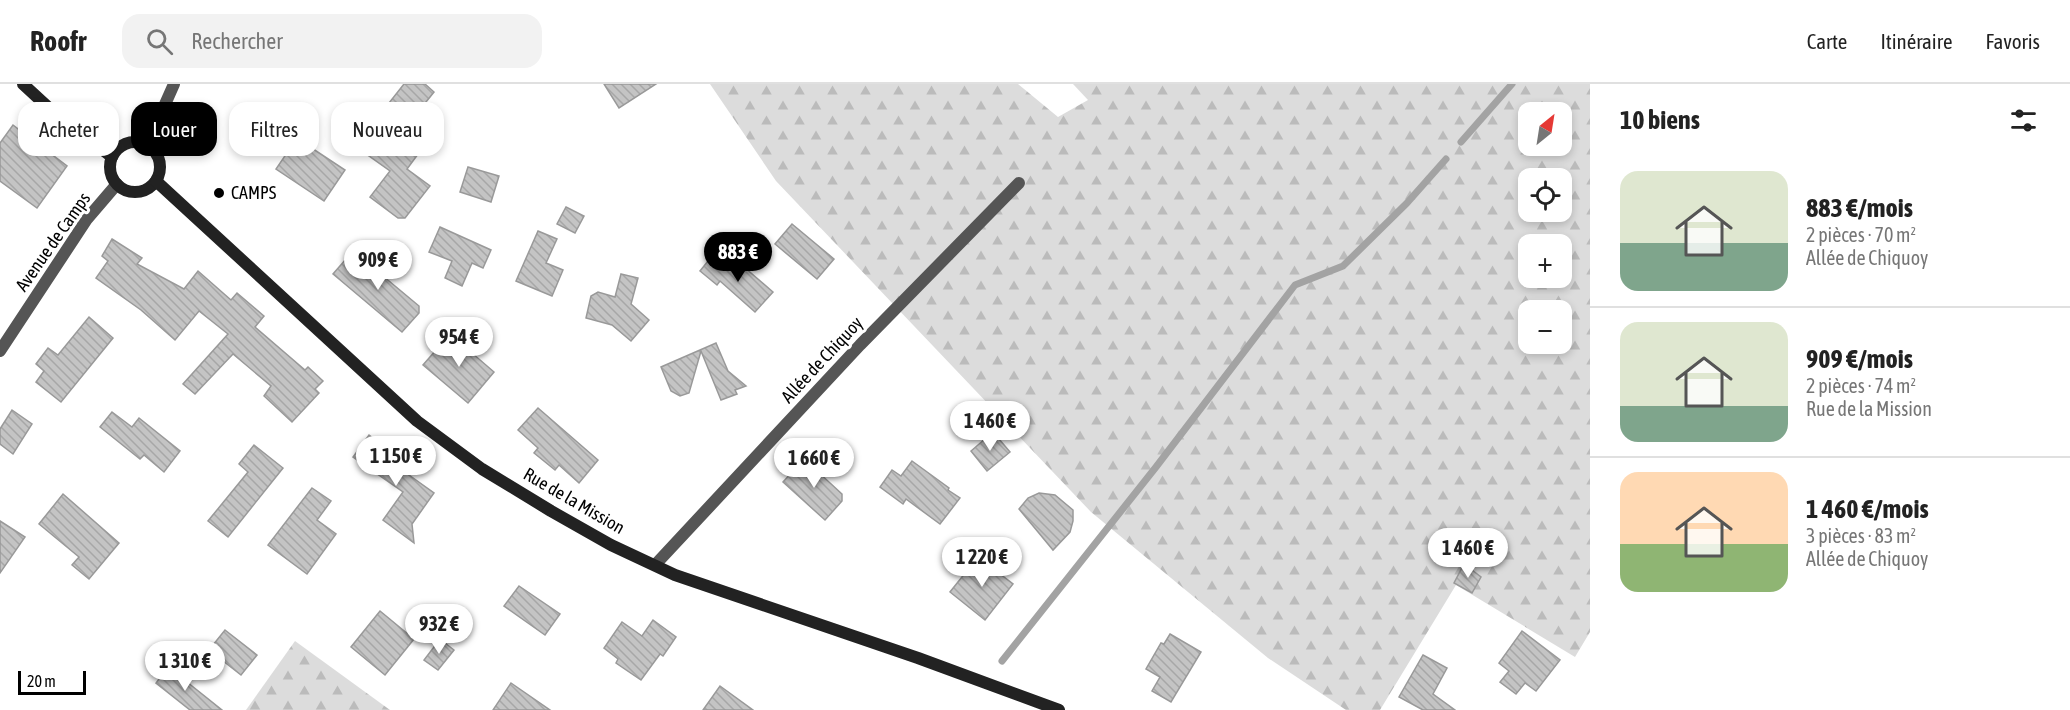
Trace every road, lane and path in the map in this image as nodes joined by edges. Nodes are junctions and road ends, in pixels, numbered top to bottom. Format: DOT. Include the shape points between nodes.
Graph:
graph roads {
  1 [pos="23,84"];
  2 [pos="174,84"];
  3 [pos="166,102"];
  4 [pos="131,142"];
  5 [pos="157,156"];
  6 [pos="112,157"];
  7 [pos="156,181"];
  8 [pos="1019,183"];
  9 [pos="117,184"];
  10 [pos="0,351"];
  11 [pos="655,565"];
  12 [pos="1059,710"];
  1 -- 6 [label="main road"];
  2 -- 3 [label="street"];
  4 -- 6 [label="main road"];
  5 -- 7 [label="main road" via="160,165"];
  6 -- 9 [label="main road" via="110,171"];
  7 -- 9 [label="main road" via="137,192"];
  7 -- 11 [label="main road, Rue de la Mission" via="417,421 482,469 611,545"];
  8 -- 11 [label="street, Allée de Chiquoy" via="860,345"];
  9 -- 10 [label="street, Avenue de Camps" via="87,219"];
  11 -- 12 [label="main road, Rue de la Mission"];
}
